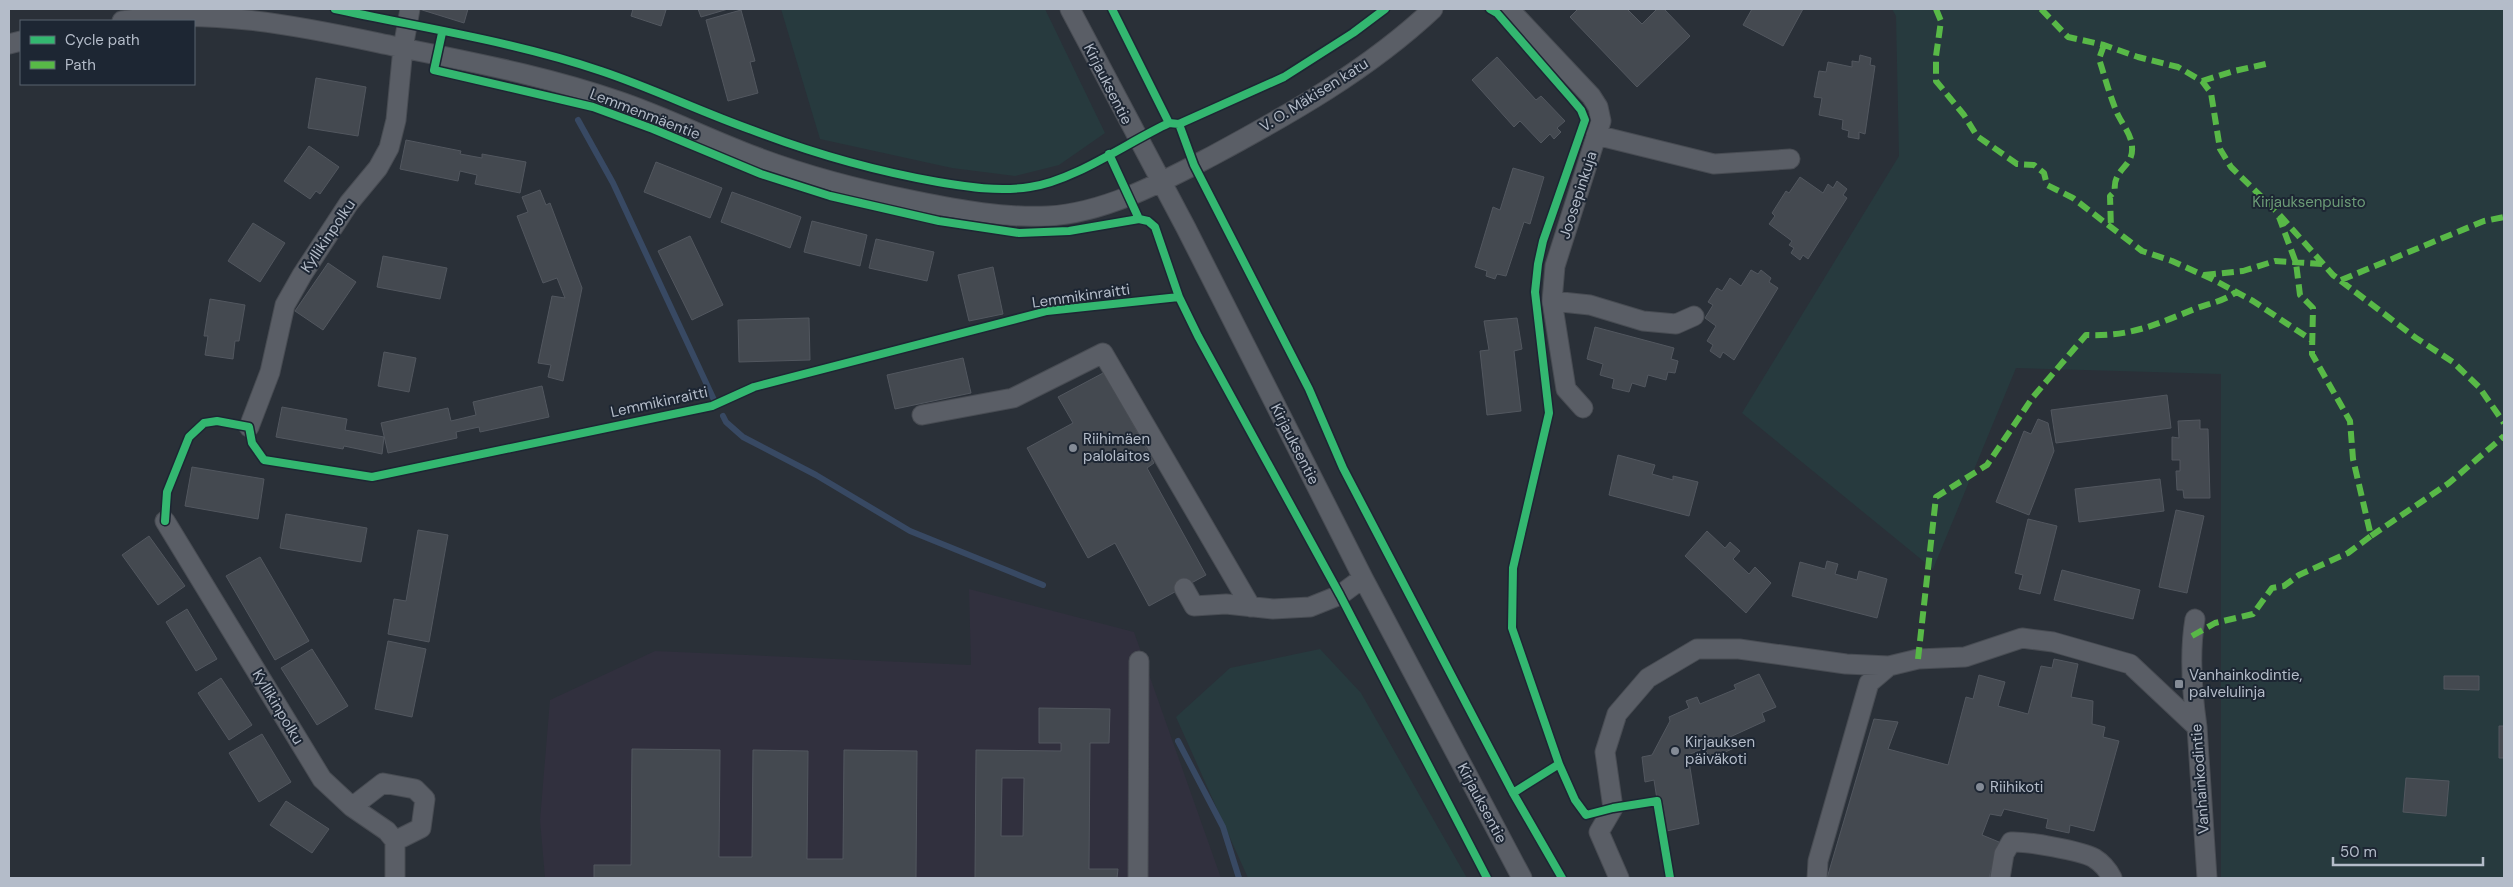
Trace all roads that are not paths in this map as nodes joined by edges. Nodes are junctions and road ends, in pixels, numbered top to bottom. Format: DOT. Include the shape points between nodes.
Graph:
graph roads {
  1 [pos="410,9"];
  2 [pos="1070,9"];
  3 [pos="1433,9"];
  4 [pos="1509,9"];
  5 [pos="1414,16"];
  6 [pos="129,20"];
  7 [pos="403,48"];
  8 [pos="1596,136"];
  9 [pos="1790,159"];
  10 [pos="1160,183"];
  11 [pos="1552,301"];
  12 [pos="1694,316"];
  13 [pos="1583,408"];
  14 [pos="922,415"];
  15 [pos="249,427"];
  16 [pos="165,521"];
  17 [pos="1364,578"];
  18 [pos="1184,588"];
  19 [pos="1251,607"];
  20 [pos="2195,619"];
  21 [pos="1139,661"];
  22 [pos="1889,666"];
  23 [pos="2197,727"];
  24 [pos="352,807"];
  25 [pos="395,842"];
  26 [pos="395,878"];
  27 [pos="1138,878"];
  28 [pos="1522,878"];
  29 [pos="1619,878"];
  30 [pos="1817,878"];
  31 [pos="2000,878"];
  32 [pos="2112,878"];
  33 [pos="2207,878"];
  1 -- 7 [label="street, Kyllikinpolku"];
  2 -- 10 [label="street, Kirjauksentie"];
  3 -- 5 [label="street, V. O. Mäkisen katu"];
  4 -- 8 [label="street, Joosepinkuja" via="1598,107 1601,121"];
  5 -- 10 [label="street, V. O. Mäkisen katu" via="1393,44 1287,116"];
  6 -- 7 [label="street, Lemmenmäentie" via="203,17 267,22"];
  7 -- 10 [label="street, Lemmenmäentie" via="593,92 810,176 950,208 1002,216 1052,216 1129,196"];
  7 -- 15 [label="street, Kyllikinpolku" via="400,91 389,148 378,168 349,203 285,305 270,372"];
  8 -- 9 [label="street" via="1714,164"];
  8 -- 11 [label="street, Joosepinkuja" via="1555,266"];
  10 -- 17 [label="street, Kirjauksentie"];
  11 -- 12 [label="street" via="1590,305 1643,321 1676,324"];
  11 -- 13 [label="street, Joosepinkuja" via="1566,390"];
  14 -- 19 [label="street" via="1012,398 1103,353"];
  16 -- 24 [label="street, Kyllikinpolku" via="322,779"];
  17 -- 19 [label="street" via="1340,595 1310,607"];
  17 -- 28 [label="street, Kirjauksentie"];
  18 -- 19 [label="street" via="1194,606 1226,604"];
  20 -- 23 [label="street, Vanhainkodintie" via="2192,636 2193,703"];
  21 -- 27 [label="street"];
  22 -- 23 [label="street" via="1918,659 1965,657 2022,638 2053,642 2130,664"];
  22 -- 29 [label="street" via="1846,664 1739,650 1697,649 1648,678 1617,714 1605,752 1613,808 1599,832"];
  22 -- 30 [label="street" via="1869,683 1818,860"];
  23 -- 33 [label="street, Vanhainkodintie"];
  24 -- 25 [label="street, Kyllikinpolku" via="387,831"];
  24 -- 25 [label="street" via="383,782 415,789 425,799 421,828"];
  25 -- 26 [label="street"];
  31 -- 32 [label="street" via="2004,854 2011,842 2025,841 2093,858 2108,870"];
}
